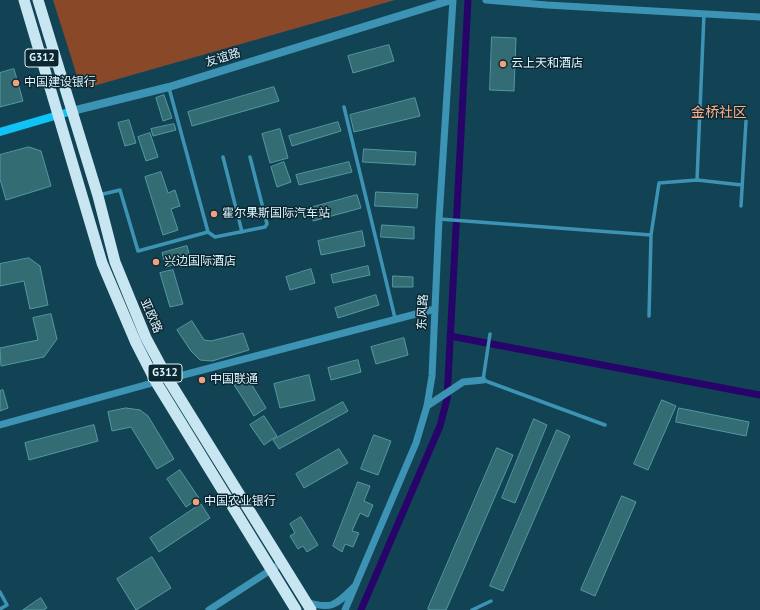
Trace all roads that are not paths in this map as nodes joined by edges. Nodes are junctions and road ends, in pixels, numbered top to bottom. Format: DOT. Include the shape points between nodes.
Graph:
graph roads {
  1 [pos="24,0"];
  2 [pos="38,0"];
  3 [pos="452,0"];
  4 [pos="486,0"];
  5 [pos="704,14"];
  6 [pos="760,17"];
  7 [pos="169,87"];
  8 [pos="344,107"];
  9 [pos="72,111"];
  10 [pos="59,115"];
  11 [pos="746,121"];
  12 [pos="0,132"];
  13 [pos="223,158"];
  14 [pos="250,158"];
  15 [pos="697,180"];
  16 [pos="742,185"];
  17 [pos="98,196"];
  18 [pos="741,206"];
  19 [pos="439,219"];
  20 [pos="208,232"];
  21 [pos="242,232"];
  22 [pos="651,235"];
  23 [pos="434,308"];
  24 [pos="649,316"];
  25 [pos="395,318"];
  26 [pos="490,334"];
  27 [pos="168,379"];
  28 [pos="483,380"];
  29 [pos="156,382"];
  30 [pos="427,406"];
  31 [pos="0,424"];
  32 [pos="605,425"];
  33 [pos="283,562"];
  34 [pos="271,569"];
  35 [pos="357,584"];
  36 [pos="0,592"];
  37 [pos="491,601"];
  38 [pos="309,606"];
  39 [pos="0,609"];
  40 [pos="209,610"];
  41 [pos="296,610"];
  42 [pos="346,610"];
  43 [pos="472,610"];
  1 -- 10 [label="highway, 亚欧路 / G312"];
  2 -- 9 [label="highway, 亚欧路 / G312"];
  3 -- 7 [label="street, 友谊路"];
  3 -- 19 [label="street, 东风路"];
  4 -- 5 [label="street" via="547,6"];
  5 -- 6 [label="street"];
  5 -- 15 [label="lane"];
  7 -- 9 [label="street, 友谊路"];
  7 -- 20 [label="lane"];
  8 -- 25 [label="lane"];
  9 -- 10 [label="main road, 友谊路"];
  9 -- 17 [label="highway, 亚欧路 / G312"];
  10 -- 12 [label="main road, 友谊路"];
  10 -- 29 [label="highway, 亚欧路 / G312" via="102,263 136,343"];
  11 -- 16 [label="lane"];
  13 -- 21 [label="lane"];
  14 -- 21 [label="lane" via="268,223 265,227"];
  15 -- 16 [label="lane"];
  15 -- 22 [label="lane" via="659,183"];
  16 -- 18 [label="lane"];
  17 -- 20 [label="lane" via="120,190 138,251"];
  17 -- 27 [label="highway, 亚欧路 / G312" via="129,299"];
  19 -- 22 [label="lane"];
  19 -- 23 [label="street, 东风路"];
  20 -- 21 [label="lane" via="216,237"];
  22 -- 24 [label="lane"];
  23 -- 25 [label="street"];
  23 -- 30 [label="street, 东风路" via="432,376"];
  25 -- 27 [label="street"];
  26 -- 28 [label="lane"];
  27 -- 33 [label="highway, 亚欧路 / G312"];
  28 -- 30 [label="street" via="463,382"];
  28 -- 32 [label="lane"];
  29 -- 31 [label="street"];
  29 -- 34 [label="highway, 亚欧路 / G312"];
  30 -- 35 [label="street, 东风路" via="416,443"];
  33 -- 34 [label="street"];
  33 -- 38 [label="highway, 亚欧路 / G312"];
  34 -- 40 [label="street"];
  34 -- 41 [label="highway, 亚欧路 / G312"];
  35 -- 38 [label="street" via="344,597 328,606"];
  35 -- 42 [label="street, 东风路"];
  36 -- 39 [label="lane" via="7,605"];
  37 -- 43 [label="lane"];
}
